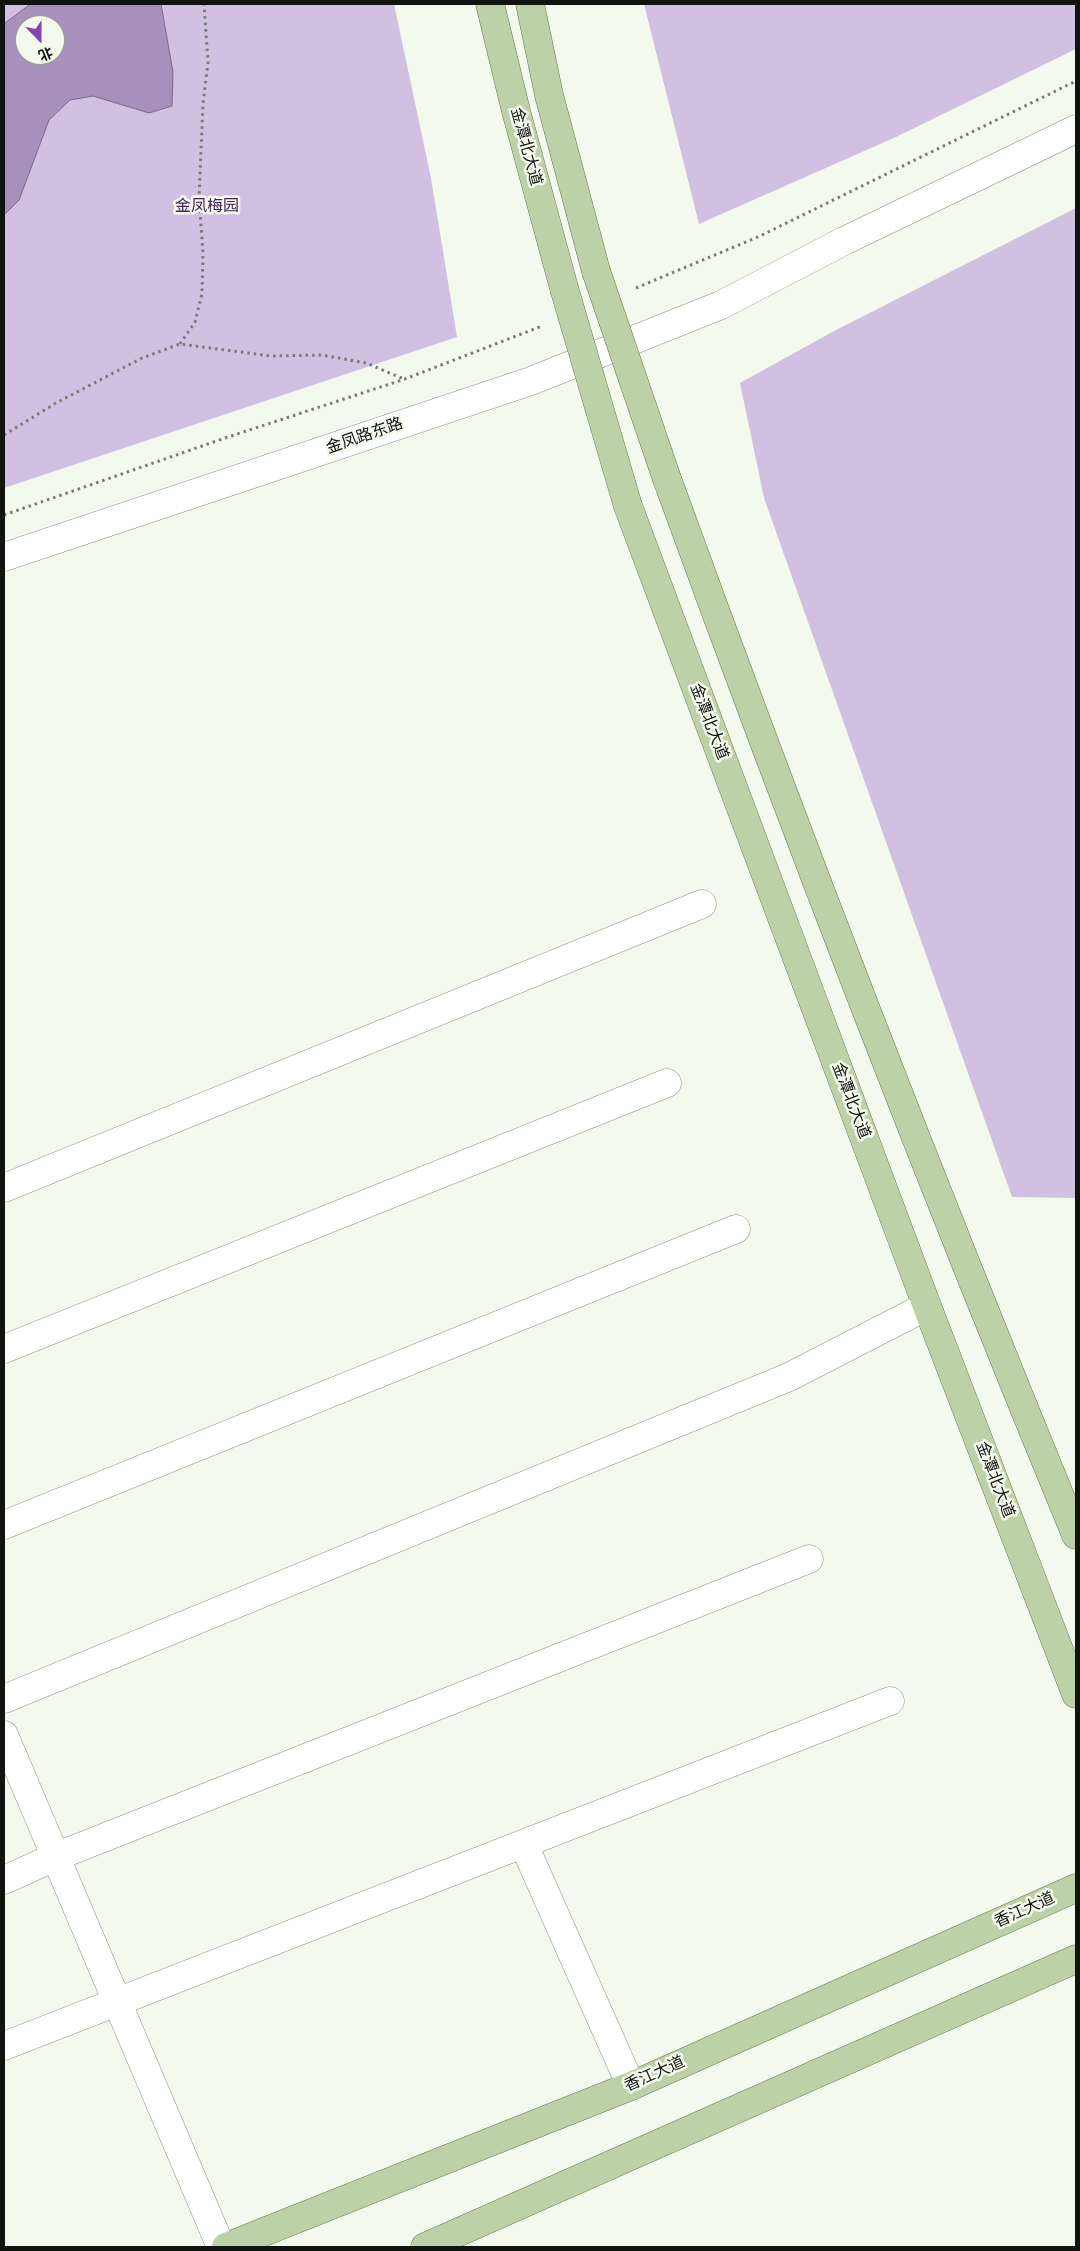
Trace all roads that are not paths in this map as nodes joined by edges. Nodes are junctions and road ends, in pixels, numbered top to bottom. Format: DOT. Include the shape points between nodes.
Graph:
graph roads {
  1 [pos="490,4"];
  2 [pos="530,4"];
  3 [pos="1076,128"];
  4 [pos="4,557"];
  5 [pos="702,904"];
  6 [pos="667,1083"];
  7 [pos="4,1188"];
  8 [pos="736,1229"];
  9 [pos="927,1306"];
  10 [pos="4,1349"];
  11 [pos="4,1524"];
  12 [pos="1076,1535"];
  13 [pos="809,1559"];
  14 [pos="1076,1694"];
  15 [pos="4,1699"];
  16 [pos="890,1701"];
  17 [pos="4,1735"];
  18 [pos="524,1845"];
  19 [pos="55,1857"];
  20 [pos="4,1880"];
  21 [pos="1076,1888"];
  22 [pos="1076,1959"];
  23 [pos="117,2002"];
  24 [pos="4,2046"];
  25 [pos="630,2086"];
  26 [pos="221,2247"];
  27 [pos="226,2247"];
  28 [pos="425,2247"];
  1 -- 9 [label="main road, 金潭北大道, bridge" via="564,288 628,506"];
  2 -- 12 [label="main road, bridge" via="549,95 596,271 667,479 763,741 965,1265"];
  3 -- 4 [label="street, 金凤路东路" via="722,305 532,381"];
  5 -- 7 [label="street"];
  6 -- 10 [label="street"];
  8 -- 11 [label="street"];
  9 -- 14 [label="main road, 金潭北大道"];
  9 -- 15 [label="street" via="789,1377"];
  13 -- 19 [label="street"];
  16 -- 18 [label="street"];
  17 -- 19 [label="street"];
  18 -- 23 [label="street"];
  18 -- 25 [label="street"];
  19 -- 20 [label="street"];
  19 -- 23 [label="street"];
  21 -- 25 [label="main road, 香江大道"];
  22 -- 28 [label="main road"];
  23 -- 24 [label="street"];
  23 -- 26 [label="street"];
  25 -- 27 [label="main road, 香江大道"];
}
